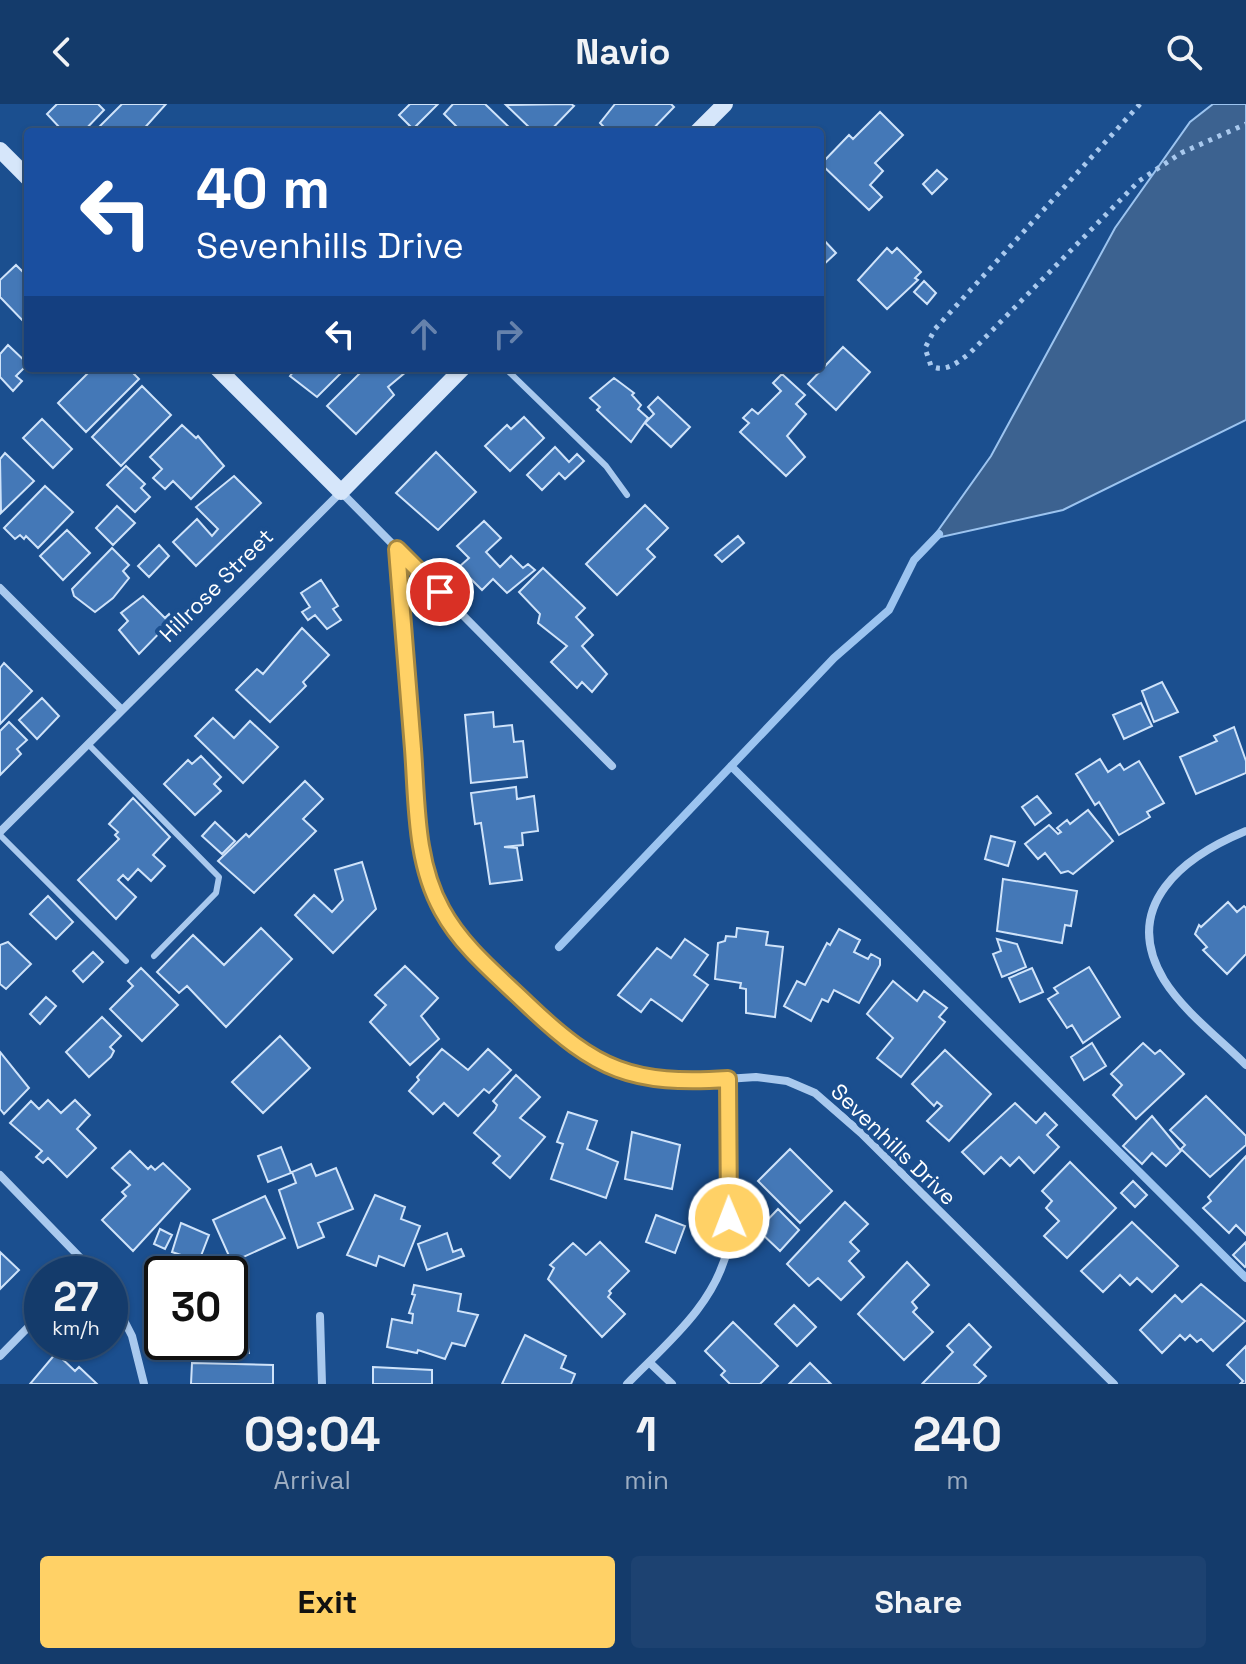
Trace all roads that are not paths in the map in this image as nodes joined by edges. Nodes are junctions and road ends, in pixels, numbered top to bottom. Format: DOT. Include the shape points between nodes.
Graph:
graph roads {
  1 [pos="725,104"];
  2 [pos="701,128"];
  3 [pos="0,150"];
  4 [pos="24,174"];
  5 [pos="221,372"];
  6 [pos="459,372"];
  7 [pos="509,372"];
  8 [pos="341,492"];
  9 [pos="627,495"];
  10 [pos="397,549"];
  11 [pos="0,588"];
  12 [pos="122,710"];
  13 [pos="88,744"];
  14 [pos="612,766"];
  15 [pos="1246,831"];
  16 [pos="0,834"];
  17 [pos="154,956"];
  18 [pos="126,961"];
  19 [pos="1246,1065"];
  20 [pos="728,1079"];
  21 [pos="0,1175"];
  22 [pos="79,1256"];
  23 [pos="320,1316"];
  24 [pos="128,1328"];
  25 [pos="24,1331"];
  26 [pos="0,1356"];
  27 [pos="649,1362"];
  28 [pos="144,1384"];
  29 [pos="322,1384"];
  30 [pos="627,1384"];
  31 [pos="672,1384"];
  32 [pos="1114,1384"];
  1 -- 2 [label="street"];
  3 -- 4 [label="street"];
  5 -- 8 [label="street"];
  6 -- 8 [label="street, Hillrose Street"];
  7 -- 9 [label="lane" via="606,466"];
  8 -- 10 [label="street"];
  8 -- 12 [label="street, Hillrose Street"];
  10 -- 14 [label="street"];
  10 -- 20 [label="street, Sevenhills Drive" via="420,839 434,893 450,923 564,1039 593,1058 616,1070 662,1080"];
  11 -- 12 [label="street"];
  12 -- 13 [label="street, Hillrose Street"];
  13 -- 16 [label="street, Hillrose Street"];
  13 -- 17 [label="lane" via="219,877 216,893"];
  15 -- 19 [label="street" via="1181,866 1155,908 1152,940 1165,981"];
  16 -- 18 [label="lane"];
  20 -- 27 [label="street" via="725,1261 705,1303"];
  20 -- 32 [label="street, Sevenhills Drive" via="787,1081 815,1093"];
  21 -- 22 [label="street"];
  23 -- 29 [label="street"];
  24 -- 28 [label="street"];
  25 -- 26 [label="street"];
  27 -- 30 [label="street"];
  27 -- 31 [label="street"];
}
